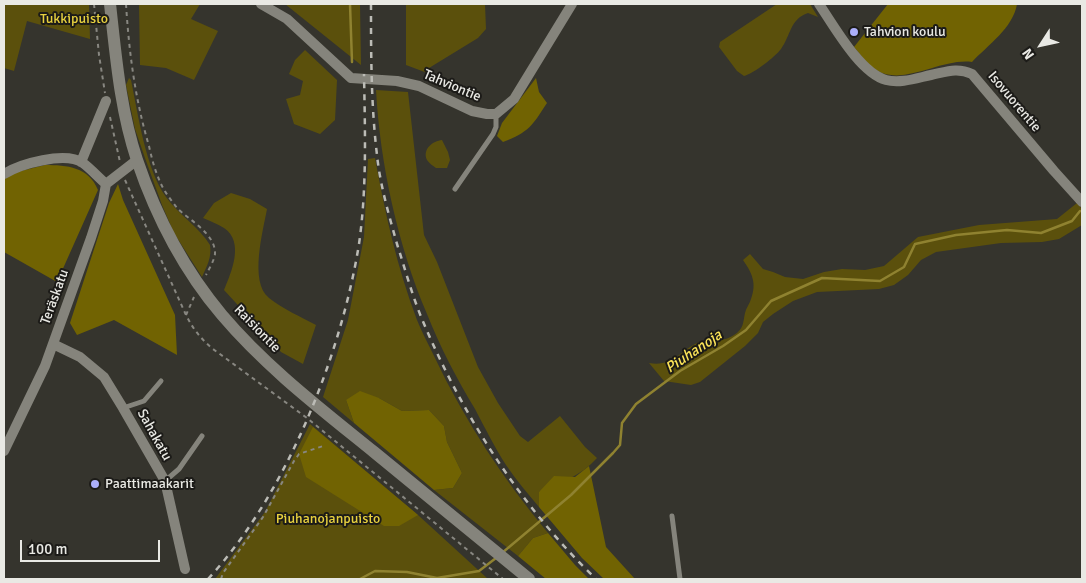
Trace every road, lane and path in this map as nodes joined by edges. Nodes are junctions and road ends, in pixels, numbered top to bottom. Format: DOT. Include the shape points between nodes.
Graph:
graph roads {
  1 [pos="94,4"];
  2 [pos="110,4"];
  3 [pos="126,4"];
  4 [pos="261,4"];
  5 [pos="572,4"];
  6 [pos="819,4"];
  7 [pos="94,12"];
  8 [pos="98,12"];
  9 [pos="124,29"];
  10 [pos="128,29"];
  11 [pos="106,101"];
  12 [pos="496,114"];
  13 [pos="137,160"];
  14 [pos="81,162"];
  15 [pos="122,171"];
  16 [pos="4,174"];
  17 [pos="106,184"];
  18 [pos="455,189"];
  19 [pos="1082,202"];
  20 [pos="206,275"];
  21 [pos="195,295"];
  22 [pos="186,315"];
  23 [pos="53,344"];
  24 [pos="161,381"];
  25 [pos="123,408"];
  26 [pos="202,436"];
  27 [pos="323,446"];
  28 [pos="4,451"];
  29 [pos="165,481"];
  30 [pos="672,516"];
  31 [pos="185,569"];
  32 [pos="221,579"];
  33 [pos="503,579"];
  34 [pos="529,579"];
  35 [pos="680,579"];
  1 -- 7 [label="path"];
  2 -- 13 [label="main road, Raisiontie" via="122,100"];
  3 -- 10 [label="path"];
  4 -- 12 [label="street, Tahviontie" via="287,19 351,78 419,86 472,111"];
  5 -- 12 [label="street" via="514,99"];
  6 -- 19 [label="street, Isovuorentie" via="863,66 875,76 901,81 962,69 972,74"];
  7 -- 8 [label="path"];
  7 -- 11 [label="path"];
  9 -- 10 [label="path"];
  10 -- 20 [label="path" via="138,109 158,178 176,206 211,240 215,254"];
  11 -- 14 [label="street"];
  11 -- 15 [label="path"];
  12 -- 18 [label="lane" via="494,134"];
  13 -- 15 [label="street"];
  13 -- 34 [label="main road, Raisiontie" via="173,243 208,297 238,333 314,403"];
  14 -- 16 [label="street" via="48,160 24,164"];
  14 -- 17 [label="street"];
  15 -- 17 [label="street"];
  15 -- 22 [label="path"];
  17 -- 23 [label="street, Teräskatu" via="91,238"];
  21 -- 22 [label="path"];
  22 -- 33 [label="path" via="193,329 213,349 307,418"];
  23 -- 25 [label="street, Sahakatu" via="80,357 104,376"];
  23 -- 28 [label="street, Teräskatu"];
  24 -- 25 [label="lane" via="144,401"];
  25 -- 29 [label="street, Sahakatu"];
  26 -- 29 [label="lane"];
  27 -- 32 [label="path" via="299,454 264,517"];
  29 -- 31 [label="street, Sahakatu"];
  30 -- 35 [label="lane"];
}
